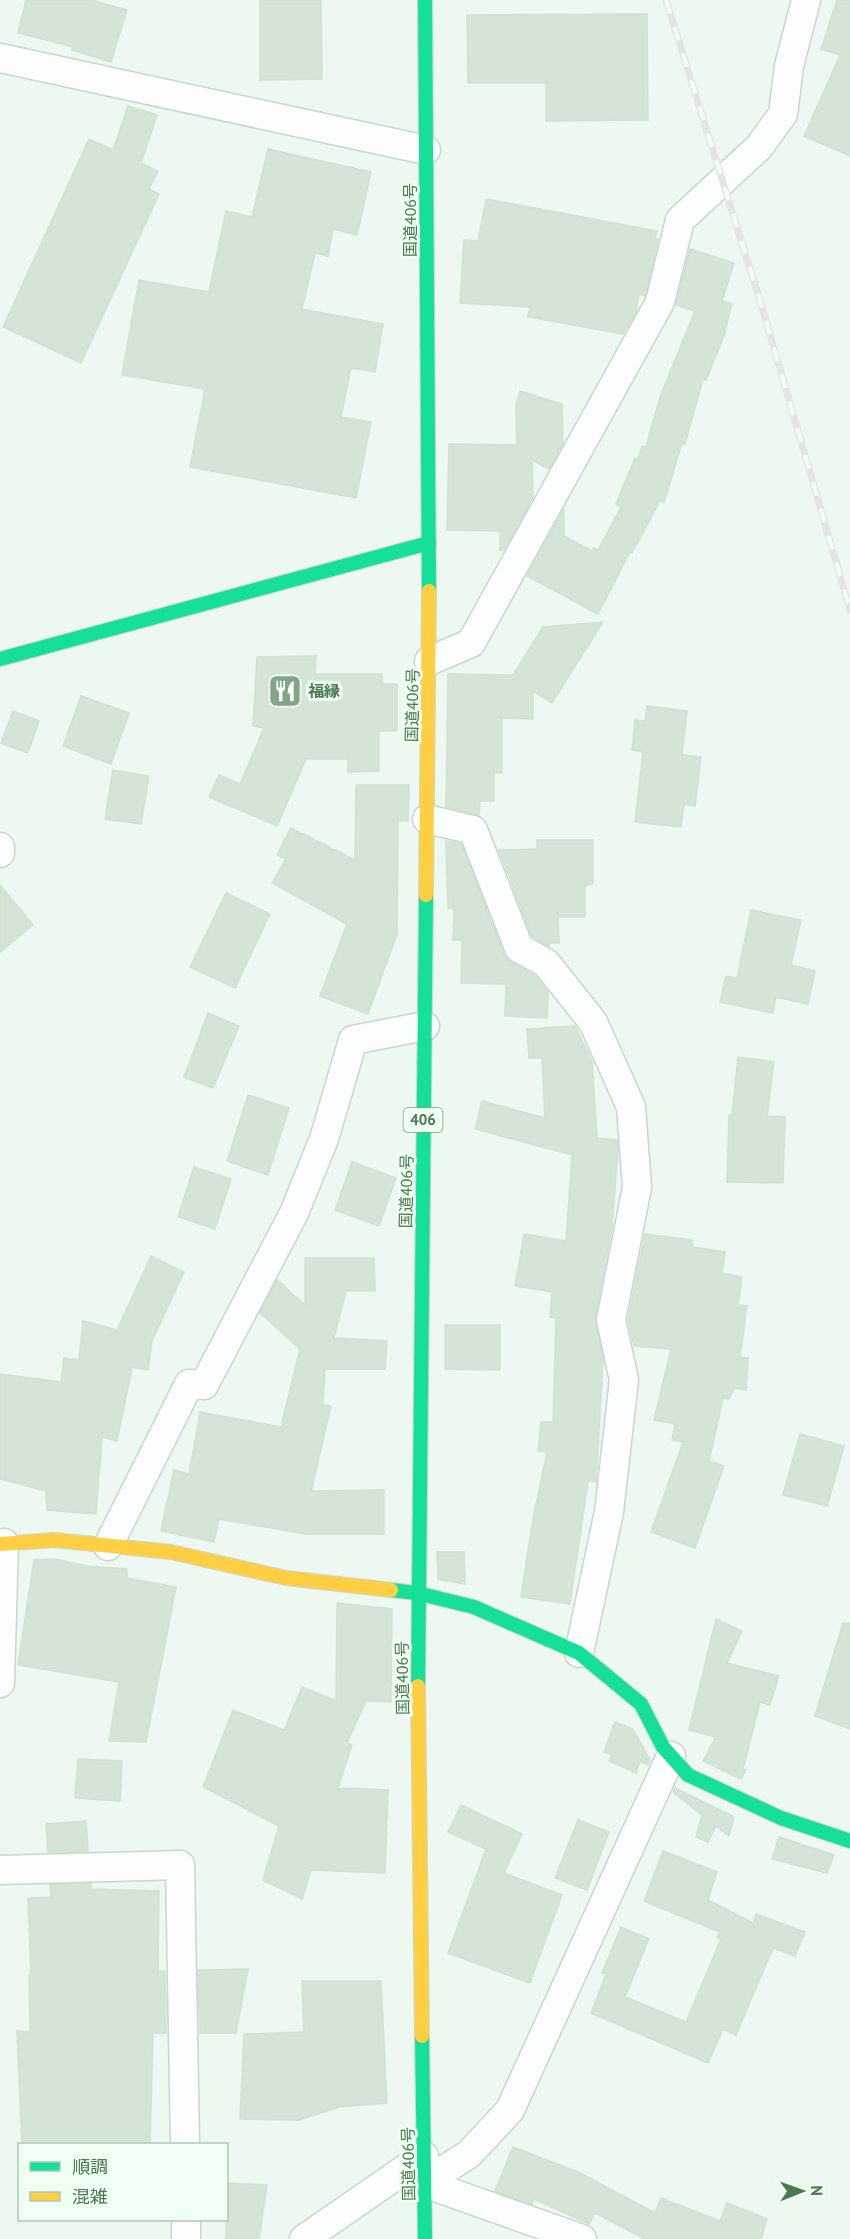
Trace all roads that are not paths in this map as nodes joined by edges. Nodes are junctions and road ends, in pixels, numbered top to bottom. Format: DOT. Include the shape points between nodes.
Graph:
graph roads {
  1 [pos="425,0"];
  2 [pos="806,0"];
  3 [pos="0,58"];
  4 [pos="426,150"];
  5 [pos="429,543"];
  6 [pos="0,659"];
  7 [pos="429,661"];
  8 [pos="427,819"];
  9 [pos="0,846"];
  10 [pos="0,853"];
  11 [pos="424,1026"];
  12 [pos="2,1544"];
  13 [pos="108,1546"];
  14 [pos="417,1593"];
  15 [pos="579,1653"];
  16 [pos="0,1683"];
  17 [pos="671,1756"];
  18 [pos="850,1841"];
  19 [pos="0,1870"];
  20 [pos="185,2143"];
  21 [pos="424,2169"];
  22 [pos="186,2221"];
  23 [pos="186,2239"];
  24 [pos="304,2239"];
  25 [pos="425,2239"];
  26 [pos="582,2239"];
  1 -- 4 [label="main road, 国道406号 / 406"];
  2 -- 7 [label="street" via="789,66 783,114 759,147 680,220 660,302 471,643"];
  3 -- 4 [label="street"];
  4 -- 5 [label="main road, 国道406号 / 406"];
  5 -- 6 [label="main road"];
  5 -- 7 [label="main road, 国道406号 / 406"];
  7 -- 8 [label="main road, 国道406号 / 406"];
  8 -- 11 [label="main road, 国道406号 / 406"];
  8 -- 15 [label="street" via="472,830 519,948 546,963 593,1022 631,1107 637,1187 611,1320 624,1380 609,1512"];
  9 -- 10 [label="street"];
  11 -- 13 [label="street" via="353,1040 324,1139 294,1213 204,1385 189,1384"];
  11 -- 14 [label="main road, 国道406号 / 406"];
  12 -- 13 [label="main road" via="54,1540"];
  12 -- 16 [label="street"];
  13 -- 14 [label="main road" via="171,1552 286,1578"];
  14 -- 15 [label="main road" via="474,1607"];
  14 -- 21 [label="main road, 国道406号 / 406"];
  15 -- 17 [label="main road" via="641,1704"];
  17 -- 18 [label="main road" via="688,1775 781,1818"];
  17 -- 21 [label="street" via="510,2110 469,2154"];
  19 -- 20 [label="street" via="180,1865"];
  21 -- 24 [label="street"];
  21 -- 25 [label="main road, 国道406号 / 406"];
  21 -- 26 [label="street"];
  22 -- 23 [label="street"];
}
